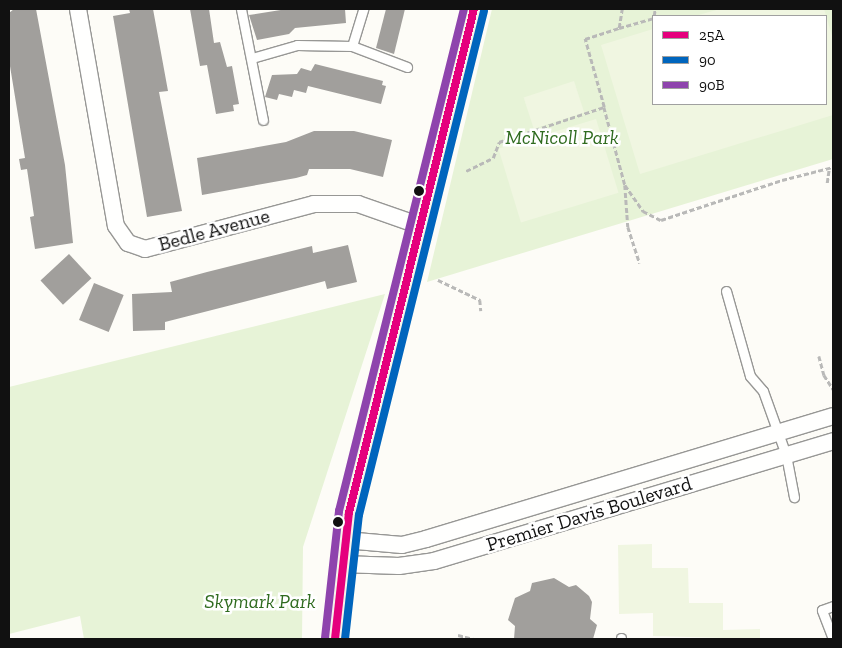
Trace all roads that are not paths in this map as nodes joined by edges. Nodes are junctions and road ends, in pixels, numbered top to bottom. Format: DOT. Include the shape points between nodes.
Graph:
graph roads {
  1 [pos="78,9"];
  2 [pos="241,9"];
  3 [pos="362,9"];
  4 [pos="474,9"];
  5 [pos="352,46"];
  6 [pos="252,58"];
  7 [pos="407,67"];
  8 [pos="263,120"];
  9 [pos="418,225"];
  10 [pos="726,291"];
  11 [pos="833,416"];
  12 [pos="777,433"];
  13 [pos="833,441"];
  14 [pos="786,455"];
  15 [pos="794,497"];
  16 [pos="345,540"];
  17 [pos="341,564"];
  18 [pos="833,606"];
  19 [pos="335,639"];
  20 [pos="833,639"];
  1 -- 9 [label="street, Bedle Avenue" via="116,226 128,243 145,249 314,204 358,204"];
  2 -- 6 [label="lane"];
  3 -- 5 [label="lane"];
  4 -- 9 [label="main road"];
  5 -- 6 [label="lane" via="297,45"];
  5 -- 7 [label="lane"];
  6 -- 8 [label="lane"];
  9 -- 16 [label="main road"];
  10 -- 12 [label="lane" via="750,376 764,391"];
  11 -- 12 [label="street, Premier Davis Boulevard"];
  12 -- 14 [label="lane"];
  12 -- 16 [label="street, Premier Davis Boulevard" via="402,545"];
  13 -- 14 [label="street, Premier Davis Boulevard"];
  14 -- 15 [label="lane"];
  14 -- 17 [label="street, Premier Davis Boulevard" via="434,561 399,566"];
  16 -- 17 [label="main road"];
  17 -- 19 [label="main road"];
  18 -- 20 [label="lane" via="822,610"];
}
